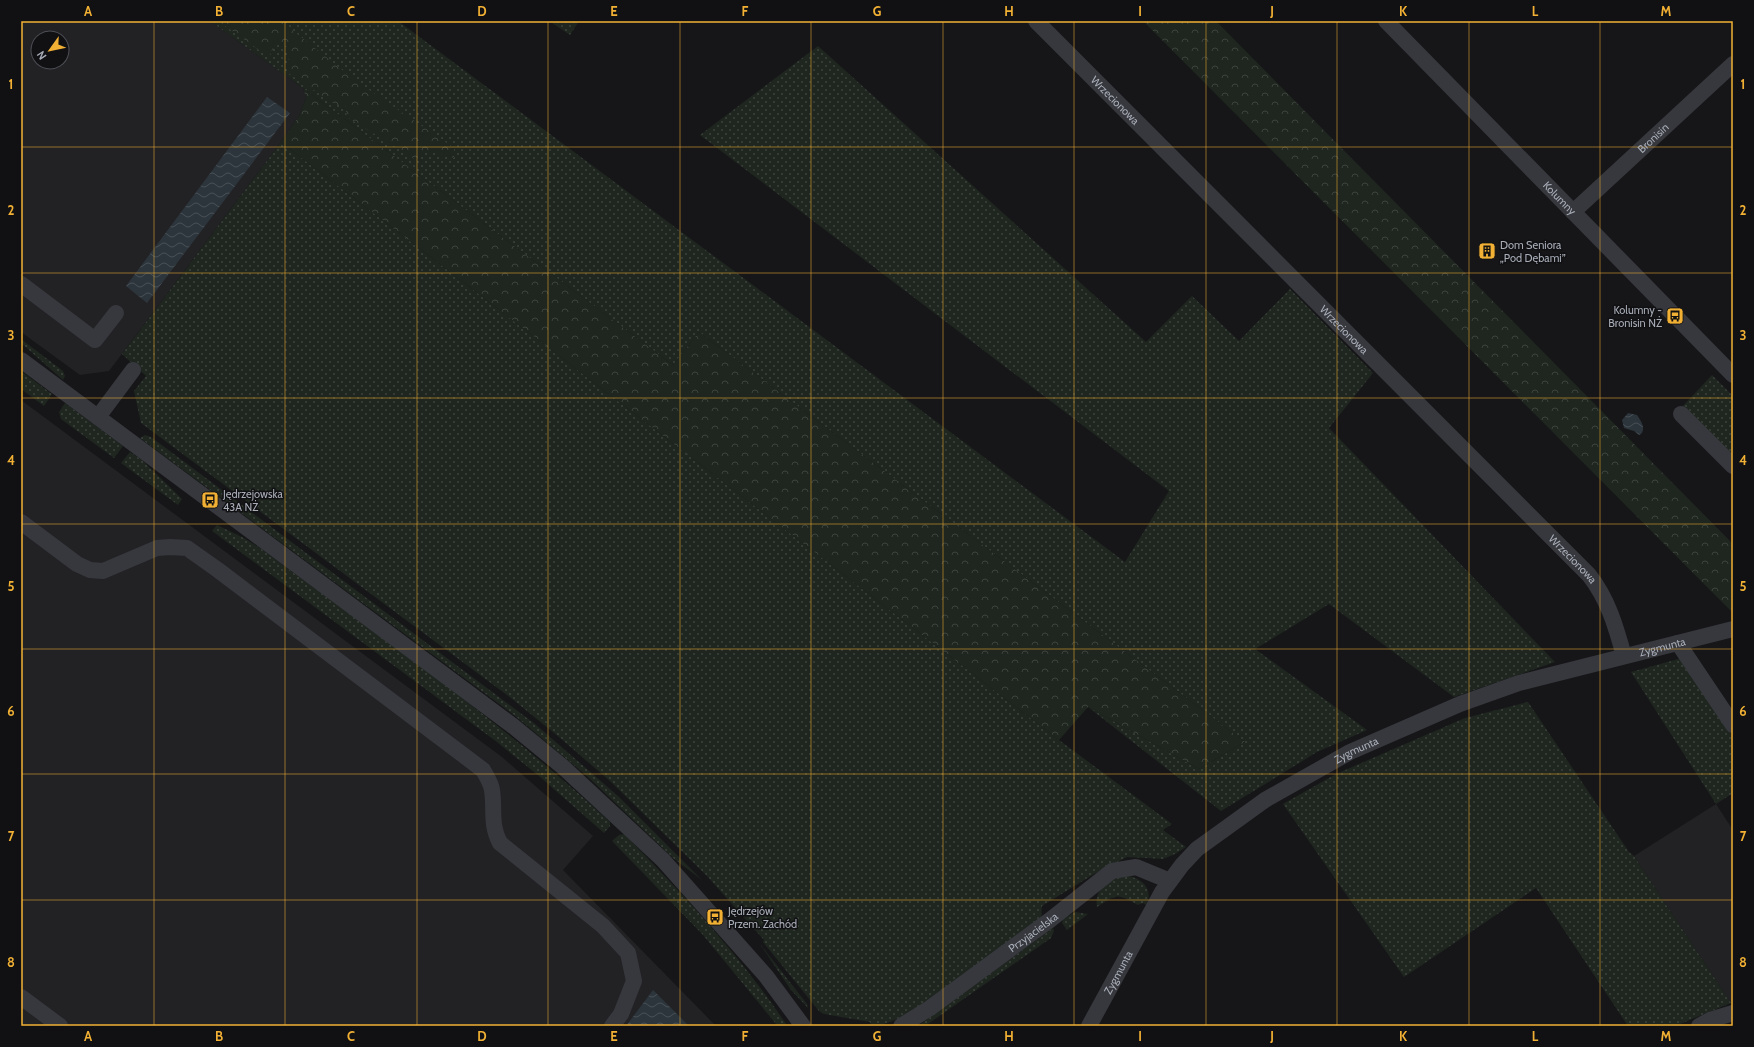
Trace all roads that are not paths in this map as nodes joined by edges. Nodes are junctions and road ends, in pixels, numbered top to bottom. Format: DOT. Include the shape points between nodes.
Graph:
graph roads {
  1 [pos="1036,21"];
  2 [pos="1386,21"];
  3 [pos="1733,64"];
  4 [pos="1573,212"];
  5 [pos="21,284"];
  6 [pos="116,312"];
  7 [pos="21,360"];
  8 [pos="133,370"];
  9 [pos="1733,375"];
  10 [pos="1681,414"];
  11 [pos="98,417"];
  12 [pos="1733,466"];
  13 [pos="21,522"];
  14 [pos="1733,629"];
  15 [pos="1678,643"];
  16 [pos="1624,656"];
  17 [pos="1733,725"];
  18 [pos="1170,881"];
  19 [pos="21,997"];
  20 [pos="1733,1013"];
  21 [pos="60,1026"];
  22 [pos="612,1026"];
  23 [pos="803,1026"];
  24 [pos="901,1026"];
  25 [pos="1089,1026"];
  26 [pos="1699,1026"];
  1 -- 16 [label="street, Wrzecionowa" via="1589,575 1604,596"];
  2 -- 4 [label="street, Kolumny"];
  3 -- 4 [label="street, Bronisin"];
  4 -- 9 [label="street, Kolumny"];
  5 -- 6 [label="street" via="95,340"];
  7 -- 11 [label="street"];
  8 -- 11 [label="street"];
  10 -- 12 [label="street"];
  11 -- 23 [label="street" via="513,726 564,768 663,860 766,976"];
  13 -- 22 [label="street" via="77,564 90,570 103,571 157,548 187,548 483,770 490,782 493,823 500,843 603,926 628,953 634,981 621,1014"];
  14 -- 15 [label="street, Zygmunta"];
  15 -- 16 [label="street, Zygmunta"];
  15 -- 17 [label="street"];
  16 -- 18 [label="street, Zygmunta" via="1504,688 1435,714 1350,752 1265,800 1203,844"];
  18 -- 24 [label="street, Przyjacielska" via="1136,867 1112,871 1050,920 930,1008"];
  18 -- 25 [label="street, Zygmunta"];
  19 -- 21 [label="street"];
  20 -- 26 [label="street"];
}
